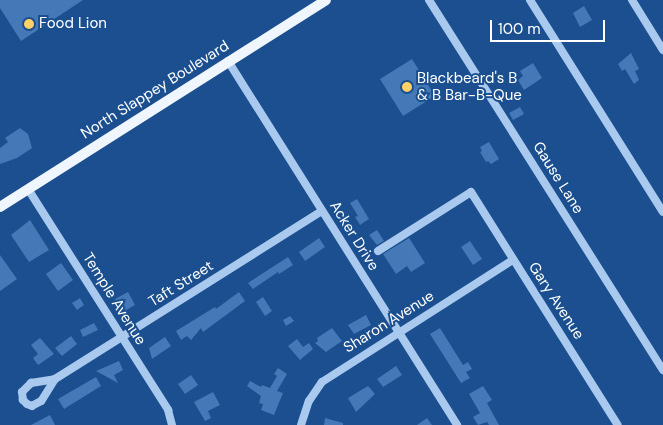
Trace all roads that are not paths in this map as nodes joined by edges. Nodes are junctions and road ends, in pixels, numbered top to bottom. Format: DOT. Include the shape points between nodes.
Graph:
graph roads {
  1 [pos="326,0"];
  2 [pos="429,0"];
  3 [pos="530,0"];
  4 [pos="632,0"];
  5 [pos="663,50"];
  6 [pos="228,62"];
  7 [pos="28,189"];
  8 [pos="0,207"];
  9 [pos="322,211"];
  10 [pos="663,212"];
  11 [pos="378,251"];
  12 [pos="514,260"];
  13 [pos="399,332"];
  14 [pos="122,337"];
  15 [pos="663,370"];
  16 [pos="54,379"];
  17 [pos="172,425"];
  18 [pos="301,425"];
  19 [pos="457,425"];
  20 [pos="618,425"];
  1 -- 6 [label="main road, North Slappey Boulevard"];
  2 -- 15 [label="street, Gause Lane"];
  3 -- 10 [label="street"];
  4 -- 5 [label="street"];
  6 -- 7 [label="main road, North Slappey Boulevard"];
  6 -- 9 [label="street, Acker Drive"];
  7 -- 8 [label="main road, North Slappey Boulevard"];
  7 -- 14 [label="street, Temple Avenue"];
  9 -- 13 [label="street, Acker Drive"];
  9 -- 14 [label="street, Taft Street"];
  11 -- 12 [label="street, Gary Avenue" via="471,192"];
  12 -- 13 [label="street, Sharon Avenue"];
  12 -- 20 [label="street, Gary Avenue"];
  13 -- 18 [label="street, Sharon Avenue" via="322,382 309,401"];
  13 -- 19 [label="street, Acker Drive"];
  14 -- 16 [label="street, Taft Street"];
  14 -- 17 [label="street, Temple Avenue" via="168,410"];
}
